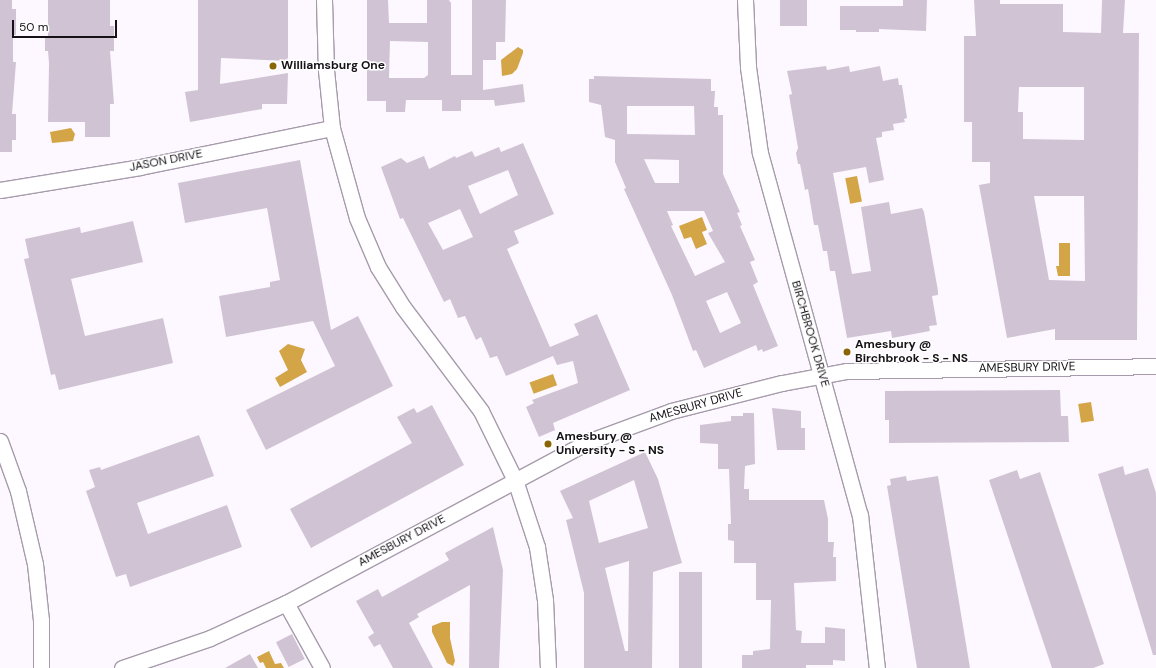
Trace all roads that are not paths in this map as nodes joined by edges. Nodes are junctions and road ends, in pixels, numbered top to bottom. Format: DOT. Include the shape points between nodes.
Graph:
graph roads {
  1 [pos="324,0"];
  2 [pos="745,0"];
  3 [pos="332,128"];
  4 [pos="0,190"];
  5 [pos="1156,366"];
  6 [pos="822,376"];
  7 [pos="0,441"];
  8 [pos="515,480"];
  9 [pos="286,603"];
  10 [pos="41,668"];
  11 [pos="122,668"];
  12 [pos="322,668"];
  13 [pos="548,668"];
  14 [pos="877,668"];
  1 -- 3 [label="street" via="326,70"];
  2 -- 6 [label="street, BIRCHBROOK DRIVE" via="748,67 760,153"];
  3 -- 4 [label="street, JASON DRIVE" via="140,167"];
  3 -- 8 [label="street" via="357,218 378,267 403,307 481,411"];
  5 -- 6 [label="street, AMESBURY DRIVE" via="905,369 847,371"];
  6 -- 8 [label="street, AMESBURY DRIVE" via="726,396 671,411 590,441"];
  6 -- 14 [label="street, BIRCHBROOK DRIVE" via="860,515"];
  7 -- 10 [label="street" via="18,491 35,564"];
  8 -- 9 [label="street, AMESBURY DRIVE"];
  8 -- 13 [label="street" via="537,547 545,600"];
  9 -- 11 [label="street, AMESBURY DRIVE" via="210,638"];
  9 -- 12 [label="street"];
}
